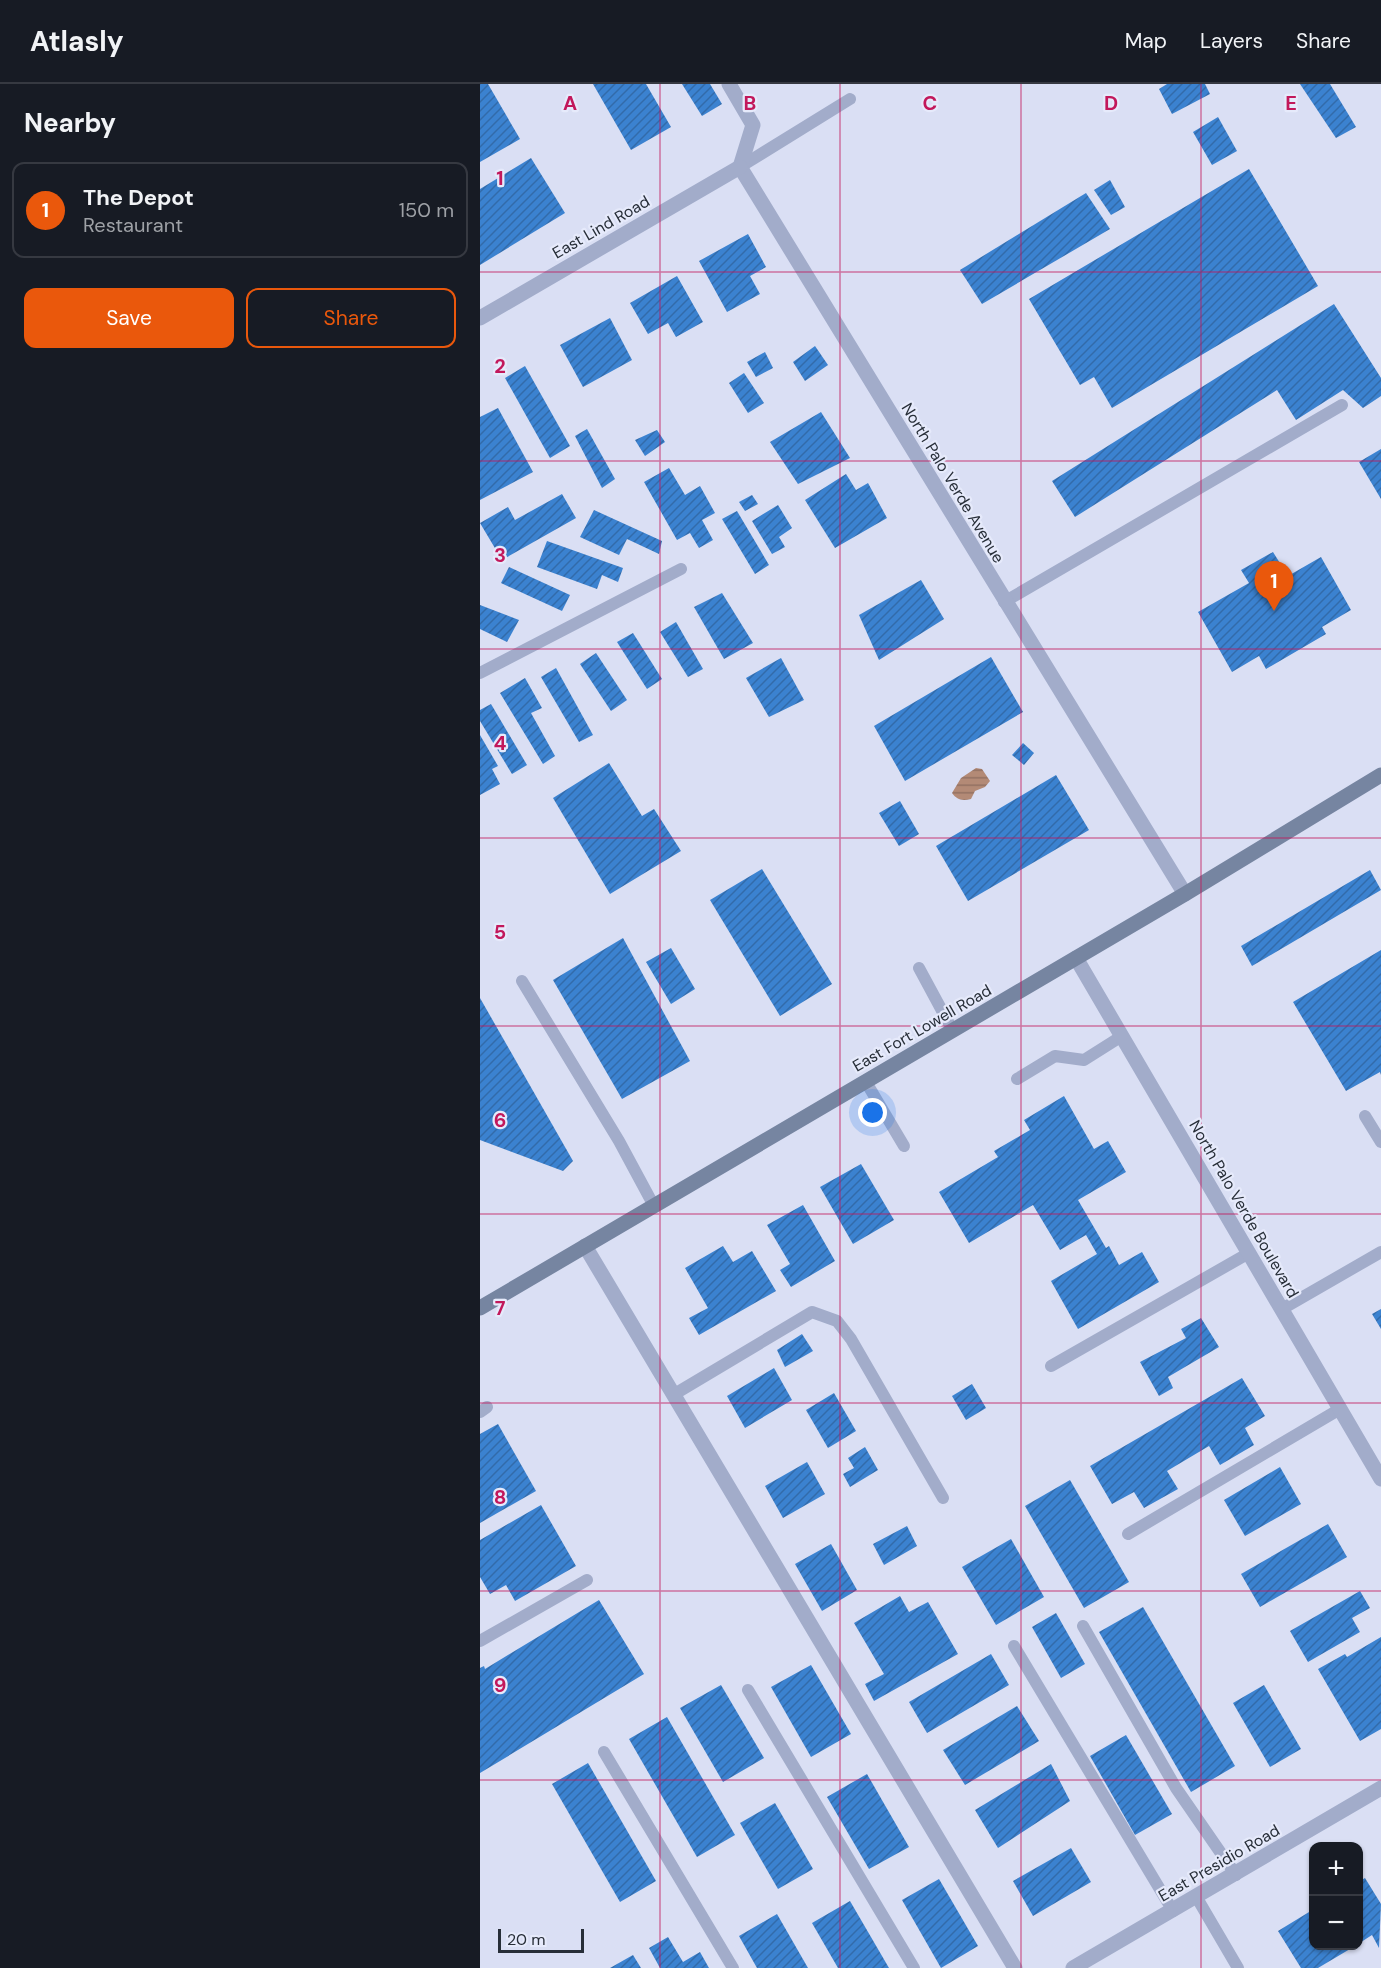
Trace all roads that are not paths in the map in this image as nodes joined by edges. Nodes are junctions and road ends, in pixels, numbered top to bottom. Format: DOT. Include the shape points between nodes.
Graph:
graph roads {
  1 [pos="729,84"];
  2 [pos="850,99"];
  3 [pos="740,167"];
  4 [pos="480,318"];
  5 [pos="1342,405"];
  6 [pos="681,569"];
  7 [pos="1004,602"];
  8 [pos="480,673"];
  9 [pos="1380,779"];
  10 [pos="1185,894"];
  11 [pos="1076,958"];
  12 [pos="919,968"];
  13 [pos="522,981"];
  14 [pos="952,1030"];
  15 [pos="1122,1036"];
  16 [pos="1017,1079"];
  17 [pos="866,1082"];
  18 [pos="1365,1116"];
  19 [pos="1381,1142"];
  20 [pos="904,1146"];
  21 [pos="654,1206"];
  22 [pos="585,1246"];
  23 [pos="1381,1252"];
  24 [pos="1249,1253"];
  25 [pos="480,1308"];
  26 [pos="1282,1309"];
  27 [pos="1051,1366"];
  28 [pos="674,1395"];
  29 [pos="1340,1409"];
  30 [pos="1381,1479"];
  31 [pos="943,1498"];
  32 [pos="1128,1534"];
  33 [pos="587,1580"];
  34 [pos="1083,1626"];
  35 [pos="480,1641"];
  36 [pos="1014,1646"];
  37 [pos="748,1690"];
  38 [pos="604,1752"];
  39 [pos="1381,1788"];
  40 [pos="1236,1875"];
  41 [pos="1197,1898"];
  42 [pos="1173,1911"];
  43 [pos="733,1968"];
  44 [pos="914,1968"];
  45 [pos="1015,1968"];
  46 [pos="1073,1968"];
  47 [pos="1238,1968"];
  1 -- 3 [label="street" via="753,125"];
  2 -- 3 [label="lane"];
  3 -- 4 [label="street, East Lind Road"];
  3 -- 7 [label="street, North Palo Verde Avenue"];
  5 -- 7 [label="lane"];
  6 -- 8 [label="lane"];
  7 -- 10 [label="street, North Palo Verde Avenue"];
  9 -- 10 [label="main road, East Fort Lowell Road"];
  10 -- 11 [label="main road, East Fort Lowell Road"];
  11 -- 14 [label="main road, East Fort Lowell Road"];
  11 -- 15 [label="street, North Palo Verde Boulevard"];
  12 -- 14 [label="lane"];
  13 -- 21 [label="lane"];
  14 -- 17 [label="main road, East Fort Lowell Road"];
  15 -- 16 [label="lane" via="1084,1060 1055,1056"];
  15 -- 24 [label="street, North Palo Verde Boulevard"];
  17 -- 20 [label="lane"];
  17 -- 21 [label="main road, East Fort Lowell Road"];
  18 -- 19 [label="lane"];
  21 -- 22 [label="main road, East Fort Lowell Road"];
  22 -- 25 [label="main road, East Fort Lowell Road"];
  22 -- 28 [label="street"];
  23 -- 26 [label="lane"];
  24 -- 26 [label="street, North Palo Verde Boulevard"];
  24 -- 27 [label="lane"];
  26 -- 29 [label="street, North Palo Verde Boulevard"];
  28 -- 31 [label="lane" via="812,1312 837,1321"];
  28 -- 45 [label="street"];
  29 -- 30 [label="street, North Palo Verde Boulevard"];
  29 -- 32 [label="lane"];
  33 -- 35 [label="lane"];
  34 -- 40 [label="lane" via="1176,1788"];
  36 -- 42 [label="lane"];
  37 -- 44 [label="lane"];
  38 -- 43 [label="lane"];
  39 -- 40 [label="street, East Presidio Road"];
  40 -- 41 [label="street, East Presidio Road"];
  41 -- 42 [label="street, East Presidio Road"];
  41 -- 47 [label="lane"];
  42 -- 46 [label="street, East Presidio Road"];
}
